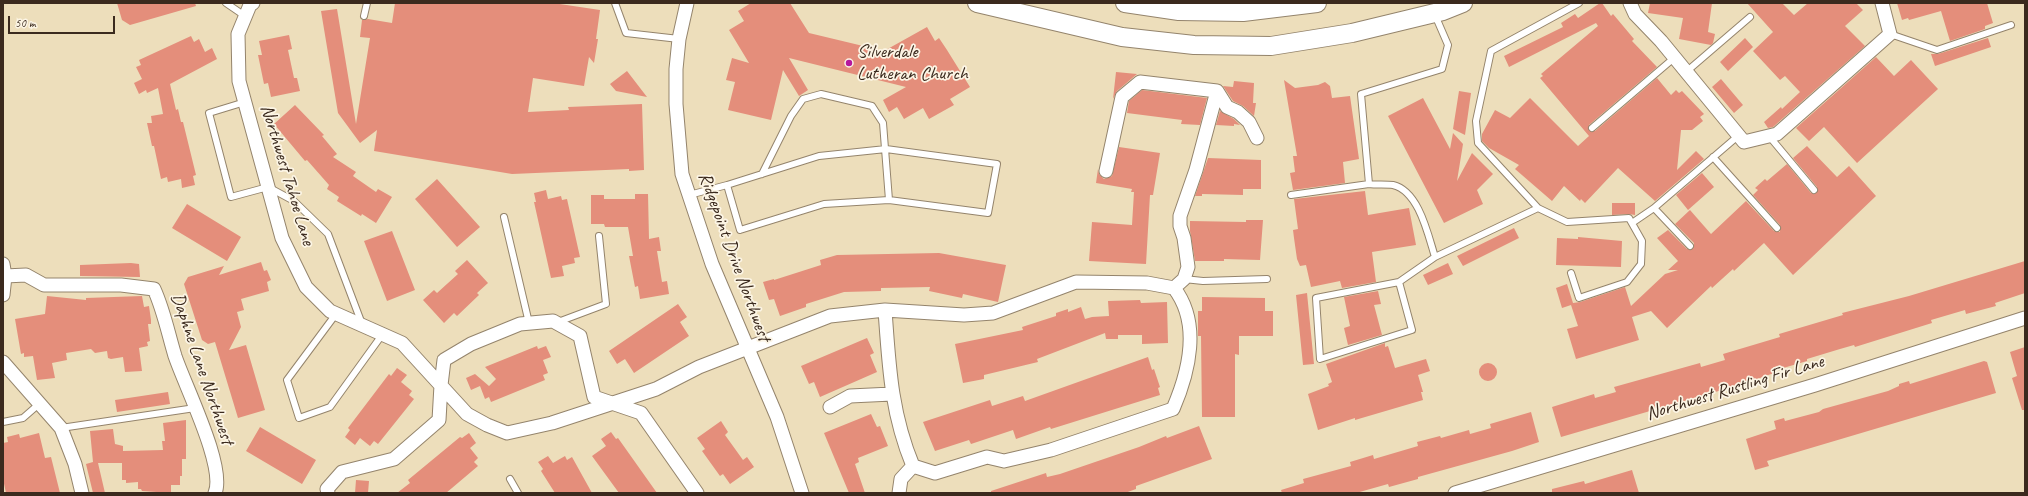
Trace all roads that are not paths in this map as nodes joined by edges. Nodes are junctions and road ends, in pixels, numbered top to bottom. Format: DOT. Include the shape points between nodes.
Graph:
graph roads {
  1 [pos="226,3"];
  2 [pos="253,3"];
  3 [pos="367,3"];
  4 [pos="615,3"];
  5 [pos="687,3"];
  6 [pos="977,3"];
  7 [pos="1125,3"];
  8 [pos="1317,3"];
  9 [pos="1463,3"];
  10 [pos="1580,3"];
  11 [pos="1630,3"];
  12 [pos="1882,3"];
  13 [pos="1434,13"];
  14 [pos="245,16"];
  15 [pos="364,16"];
  16 [pos="1750,17"];
  17 [pos="2011,25"];
  18 [pos="1890,34"];
  19 [pos="679,39"];
  20 [pos="1674,58"];
  21 [pos="1686,72"];
  22 [pos="1217,91"];
  23 [pos="245,102"];
  24 [pos="1592,128"];
  25 [pos="1738,136"];
  26 [pos="1769,136"];
  27 [pos="1256,138"];
  28 [pos="886,149"];
  29 [pos="1713,157"];
  30 [pos="1106,171"];
  31 [pos="762,174"];
  32 [pos="1369,184"];
  33 [pos="727,185"];
  34 [pos="268,187"];
  35 [pos="1814,190"];
  36 [pos="689,195"];
  37 [pos="1291,195"];
  38 [pos="888,200"];
  39 [pos="1538,208"];
  40 [pos="1654,208"];
  41 [pos="504,217"];
  42 [pos="1632,223"];
  43 [pos="1777,228"];
  44 [pos="599,236"];
  45 [pos="1690,246"];
  46 [pos="1435,257"];
  47 [pos="4,270"];
  48 [pos="1571,273"];
  49 [pos="1184,279"];
  50 [pos="1267,279"];
  51 [pos="1399,282"];
  52 [pos="1174,288"];
  53 [pos="3,295"];
  54 [pos="885,310"];
  55 [pos="336,314"];
  56 [pos="2025,318"];
  57 [pos="529,323"];
  58 [pos="556,323"];
  59 [pos="362,326"];
  60 [pos="382,335"];
  61 [pos="748,349"];
  62 [pos="3,362"];
  63 [pos="8,377"];
  64 [pos="441,385"];
  65 [pos="892,394"];
  66 [pos="39,404"];
  67 [pos="613,404"];
  68 [pos="830,407"];
  69 [pos="195,408"];
  70 [pos="3,422"];
  71 [pos="61,428"];
  72 [pos="913,466"];
  73 [pos="510,480"];
  74 [pos="82,493"];
  75 [pos="215,493"];
  76 [pos="328,493"];
  77 [pos="518,493"];
  78 [pos="697,493"];
  79 [pos="802,493"];
  80 [pos="898,493"];
  81 [pos="1455,493"];
  1 -- 14 [label="lane"];
  2 -- 14 [label="street, Northwest Tahoe Lane"];
  3 -- 15 [label="lane"];
  4 -- 19 [label="lane" via="626,33"];
  5 -- 19 [label="street, Ridgepoint Drive Northwest"];
  6 -- 13 [label="main road" via="1122,37 1194,45 1271,46 1352,33"];
  7 -- 8 [label="main road" via="1179,10 1243,12"];
  9 -- 13 [label="main road"];
  10 -- 39 [label="lane" via="1491,51 1476,120 1478,143"];
  11 -- 20 [label="street" via="1635,14"];
  12 -- 18 [label="street"];
  13 -- 32 [label="lane" via="1448,45 1442,69 1361,94"];
  14 -- 23 [label="street, Northwest Tahoe Lane" via="238,34 239,81"];
  16 -- 21 [label="lane"];
  17 -- 18 [label="lane" via="1937,50"];
  18 -- 26 [label="street" via="1777,134"];
  19 -- 36 [label="street, Ridgepoint Drive Northwest" via="676,104 682,174"];
  20 -- 21 [label="street"];
  20 -- 24 [label="lane"];
  21 -- 25 [label="street"];
  22 -- 27 [label="street" via="1227,107 1238,112 1249,122"];
  22 -- 30 [label="street" via="1140,82 1122,97"];
  22 -- 49 [label="street" via="1196,170 1180,216 1188,267"];
  23 -- 34 [label="street, Northwest Tahoe Lane"];
  23 -- 34 [label="lane" via="209,113 231,197"];
  25 -- 26 [label="street" via="1744,142"];
  25 -- 29 [label="lane"];
  26 -- 35 [label="lane"];
  28 -- 31 [label="lane" via="818,156"];
  28 -- 31 [label="lane" via="883,123 872,106 821,94 804,99 791,116"];
  28 -- 38 [label="lane"];
  28 -- 38 [label="lane" via="998,164 988,213"];
  29 -- 40 [label="lane"];
  29 -- 43 [label="lane"];
  31 -- 33 [label="lane"];
  32 -- 37 [label="lane"];
  32 -- 46 [label="lane" via="1394,185 1411,196 1421,215"];
  33 -- 36 [label="lane"];
  33 -- 38 [label="lane" via="740,230 824,204"];
  34 -- 55 [label="street, Northwest Tahoe Lane" via="282,238 306,287 330,312"];
  34 -- 59 [label="lane" via="294,201 328,234"];
  36 -- 61 [label="street, Ridgepoint Drive Northwest" via="712,264"];
  39 -- 42 [label="lane" via="1567,222 1629,218"];
  39 -- 46 [label="lane"];
  40 -- 42 [label="lane"];
  40 -- 45 [label="lane"];
  41 -- 57 [label="lane"];
  42 -- 48 [label="lane" via="1642,241 1641,264 1628,282 1579,298"];
  44 -- 58 [label="lane" via="606,304"];
  46 -- 51 [label="lane"];
  47 -- 53 [label="street"];
  47 -- 69 [label="street, Daphne Lane Northwest" via="26,275 44,285 121,285 154,289"];
  49 -- 50 [label="lane"];
  49 -- 52 [label="street"];
  51 -- 51 [label="lane" via="1316,298 1320,359 1412,330"];
  52 -- 54 [label="street" via="1147,283 1076,282 993,313 964,316"];
  52 -- 72 [label="street" via="1182,300 1190,332 1189,359 1183,386 1173,409 1051,450 1004,461 987,457 936,473"];
  54 -- 61 [label="street" via="830,316"];
  54 -- 65 [label="street"];
  55 -- 59 [label="street, Northwest Tahoe Lane"];
  55 -- 60 [label="lane" via="287,380 299,418 330,406"];
  56 -- 81 [label="street, Northwest Rustling Fir Lane" via="1815,385"];
  57 -- 58 [label="street"];
  57 -- 64 [label="street" via="520,324 471,344 444,360"];
  58 -- 67 [label="street" via="580,336 594,397"];
  59 -- 60 [label="street, Northwest Tahoe Lane"];
  60 -- 64 [label="street, Northwest Tahoe Lane" via="402,343"];
  61 -- 67 [label="street" via="699,367 656,389"];
  61 -- 79 [label="street, Ridgepoint Drive Northwest" via="777,417"];
  62 -- 63 [label="street"];
  63 -- 66 [label="street"];
  64 -- 67 [label="street, Northwest Tahoe Lane" via="467,414 507,433 552,423"];
  64 -- 76 [label="street" via="439,420 394,459 342,472 327,489"];
  65 -- 68 [label="street" via="850,396"];
  65 -- 72 [label="street" via="902,441"];
  66 -- 70 [label="lane" via="23,418"];
  66 -- 71 [label="street"];
  67 -- 78 [label="street" via="641,413"];
  69 -- 71 [label="lane"];
  69 -- 75 [label="street, Daphne Lane Northwest" via="213,457 218,486"];
  71 -- 74 [label="street" via="75,464"];
  72 -- 80 [label="street" via="901,479"];
  73 -- 77 [label="lane"];
}
